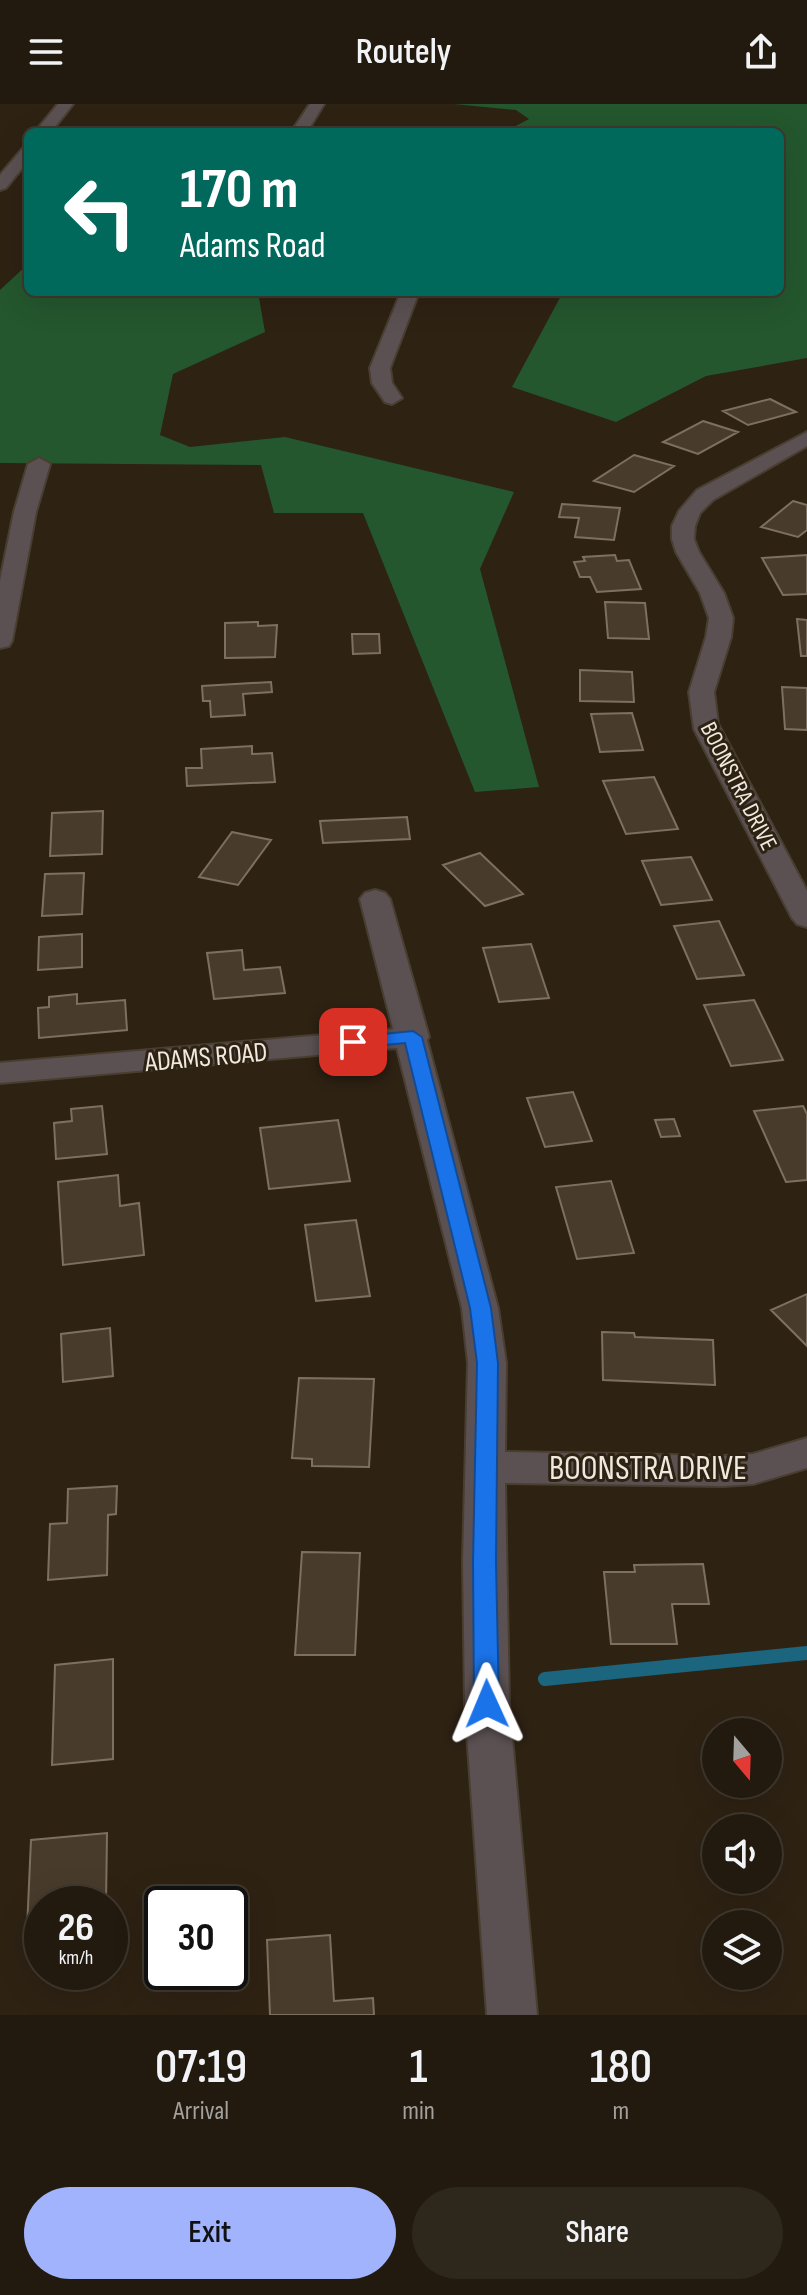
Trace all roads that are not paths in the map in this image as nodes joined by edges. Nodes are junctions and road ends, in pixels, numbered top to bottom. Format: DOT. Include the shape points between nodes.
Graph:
graph roads {
  1 [pos="66,104"];
  2 [pos="317,104"];
  3 [pos="46,128"];
  4 [pos="302,128"];
  5 [pos="24,156"];
  6 [pos="0,185"];
  7 [pos="408,296"];
  8 [pos="392,398"];
  9 [pos="807,438"];
  10 [pos="39,464"];
  11 [pos="0,641"];
  12 [pos="375,899"];
  13 [pos="807,918"];
  14 [pos="413,1037"];
  15 [pos="0,1073"];
  16 [pos="807,1453"];
  17 [pos="486,1467"];
  18 [pos="512,2015"];
  1 -- 3 [label="street"];
  2 -- 4 [label="street"];
  5 -- 6 [label="street"];
  7 -- 8 [label="street" via="380,368"];
  9 -- 13 [label="street, BOONSTRA DRIVE" via="705,495 693,506 682,532 721,624 702,688 707,729"];
  10 -- 11 [label="street"];
  12 -- 14 [label="street"];
  14 -- 15 [label="street, ADAMS ROAD"];
  14 -- 17 [label="street" via="480,1308 487,1363"];
  16 -- 17 [label="street, BOONSTRA DRIVE" via="753,1469 723,1471"];
  17 -- 18 [label="street" via="487,1704"];
}
